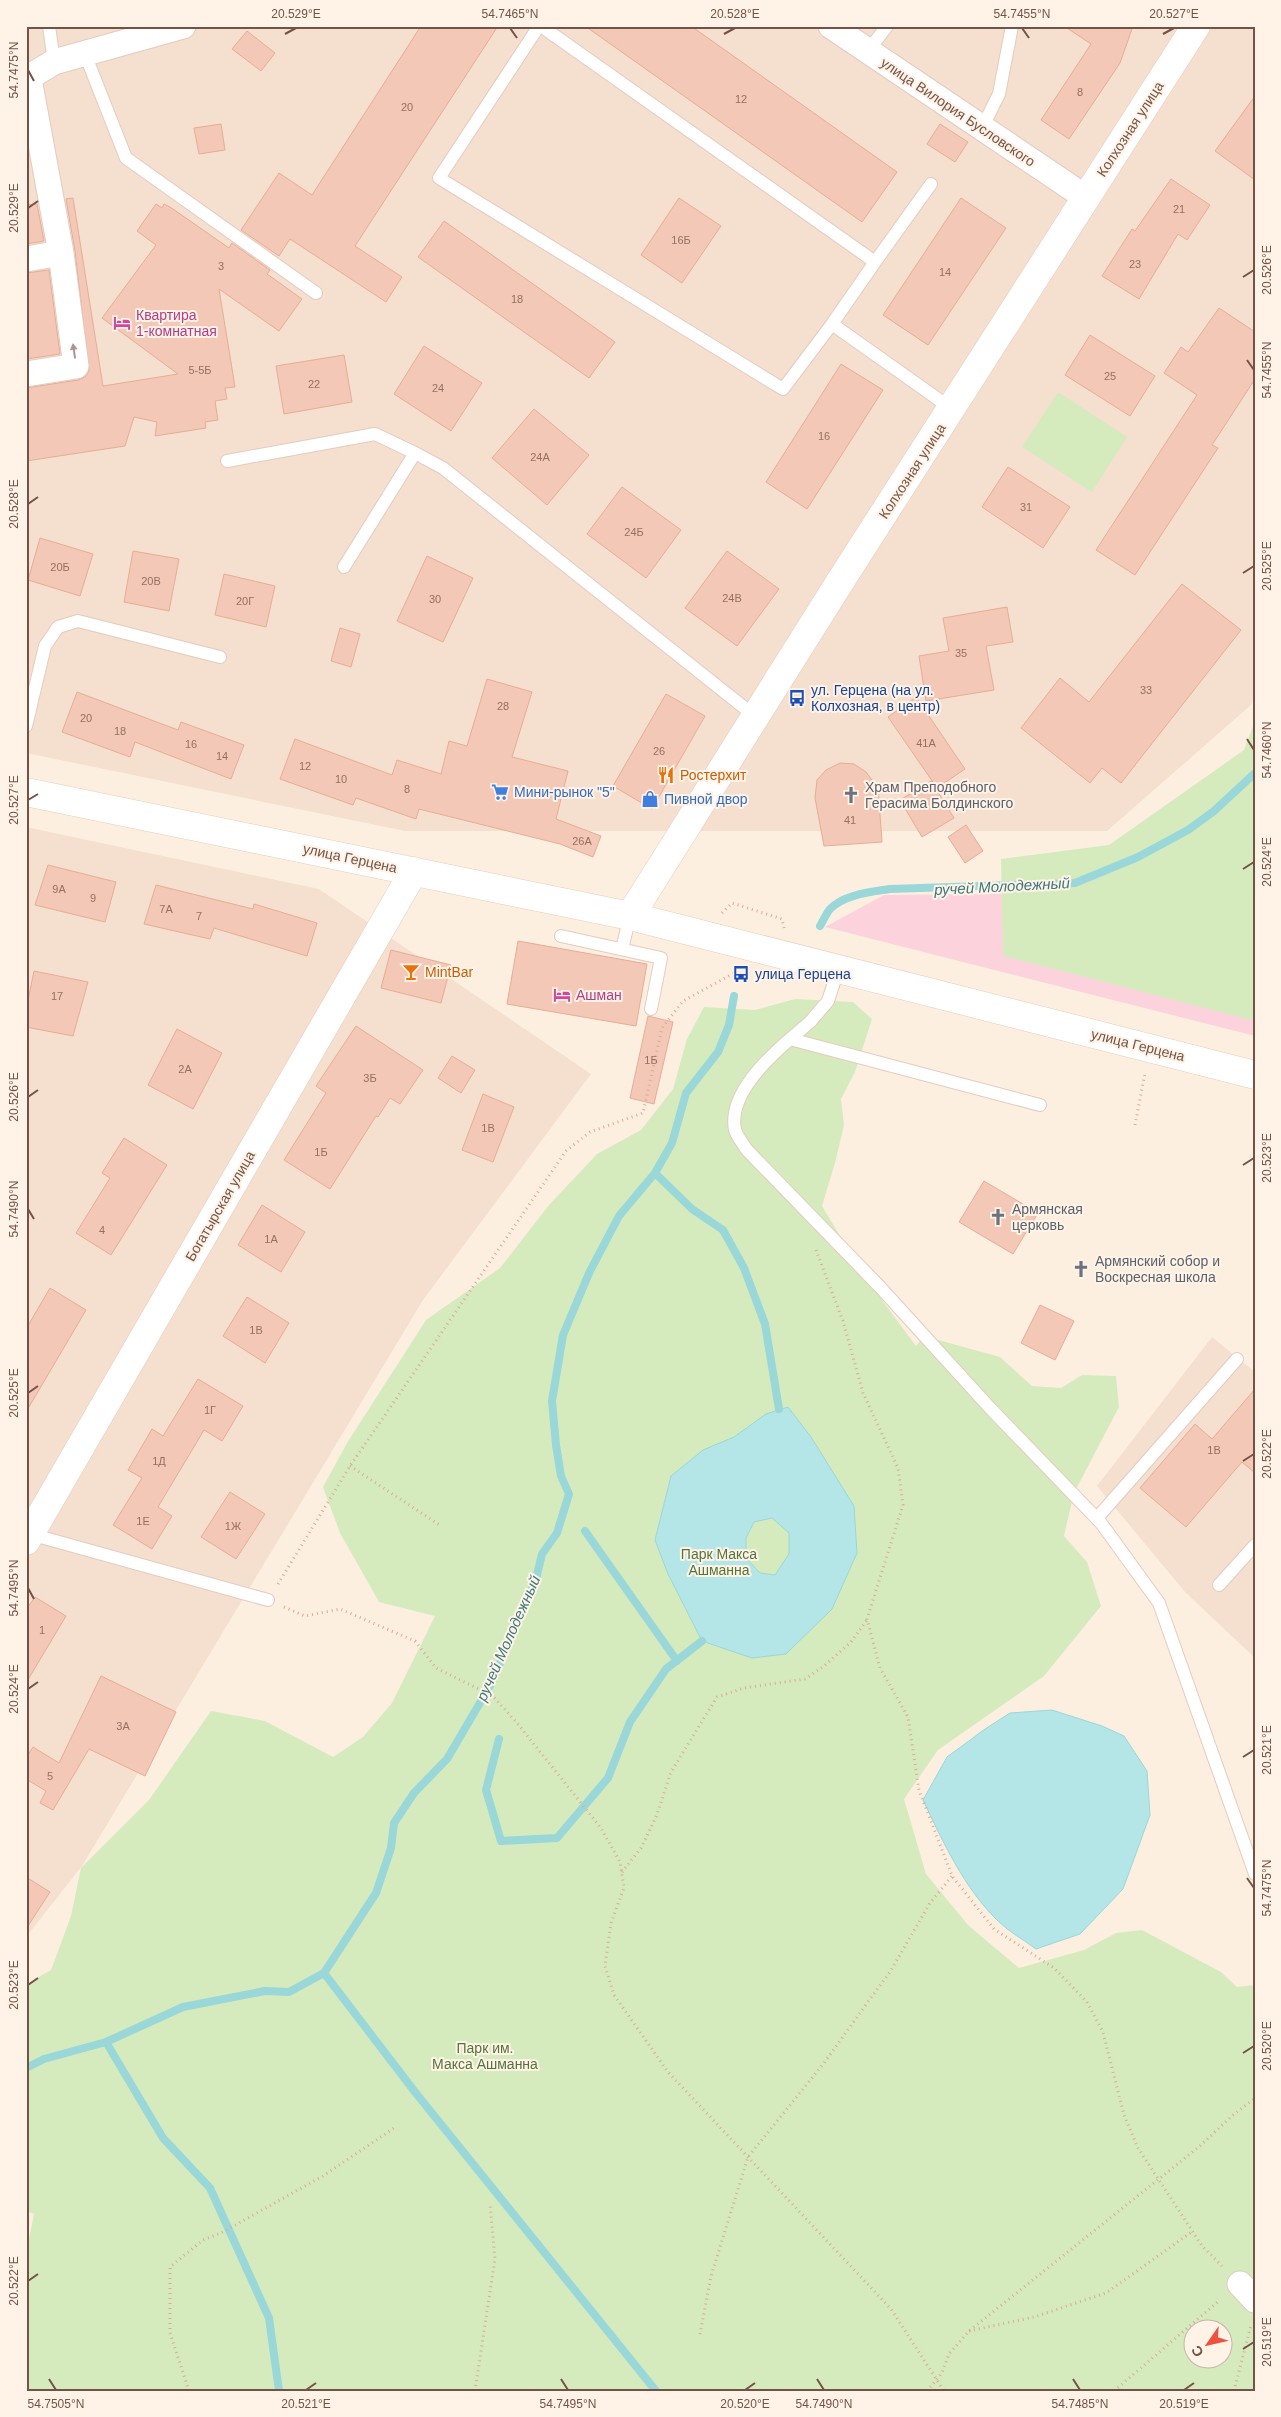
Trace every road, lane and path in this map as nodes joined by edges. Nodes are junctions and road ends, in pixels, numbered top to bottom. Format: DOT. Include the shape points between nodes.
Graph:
graph roads {
  1 [pos="50,26"];
  2 [pos="183,26"];
  3 [pos="540,26"];
  4 [pos="831,26"];
  5 [pos="887,26"];
  6 [pos="1012,26"];
  7 [pos="1196,26"];
  8 [pos="868,52"];
  9 [pos="85,54"];
  10 [pos="54,62"];
  11 [pos="28,79"];
  12 [pos="982,128"];
  13 [pos="932,184"];
  14 [pos="1085,198"];
  15 [pos="61,253"];
  16 [pos="26,259"];
  17 [pos="875,262"];
  18 [pos="316,293"];
  19 [pos="832,324"];
  20 [pos="26,374"];
  21 [pos="952,409"];
  22 [pos="416,453"];
  23 [pos="227,461"];
  24 [pos="344,567"];
  25 [pos="220,657"];
  26 [pos="756,716"];
  27 [pos="26,726"];
  28 [pos="26,792"];
  29 [pos="414,871"];
  30 [pos="630,916"];
  31 [pos="561,936"];
  32 [pos="622,949"];
  33 [pos="838,970"];
  34 [pos="736,972"];
  35 [pos="651,1008"];
  36 [pos="790,1039"];
  37 [pos="1147,1065"];
  38 [pos="1255,1075"];
  39 [pos="1040,1105"];
  40 [pos="1134,1125"];
  41 [pos="815,1248"];
  42 [pos="1237,1359"];
  43 [pos="350,1466"];
  44 [pos="1097,1518"];
  45 [pos="441,1526"];
  46 [pos="30,1530"];
  47 [pos="1255,1544"];
  48 [pos="1219,1585"];
  49 [pos="268,1600"];
  50 [pos="867,1619"];
  51 [pos="622,1873"];
  52 [pos="1255,1874"];
  53 [pos="952,1876"];
  54 [pos="1255,2098"];
  55 [pos="394,2128"];
  56 [pos="748,2157"];
  57 [pos="490,2204"];
  58 [pos="1193,2231"];
  59 [pos="1249,2302"];
  60 [pos="969,2331"];
  61 [pos="700,2334"];
  62 [pos="189,2391"];
  63 [pos="475,2391"];
  64 [pos="927,2391"];
  65 [pos="944,2391"];
  66 [pos="1114,2391"];
  67 [pos="1234,2391"];
  1 -- 10 [label="lane"];
  2 -- 9 [label="street"];
  3 -- 17 [label="lane"];
  3 -- 19 [label="lane" via="439,178 783,389"];
  4 -- 8 [label="street, улица Вилория Бусловского"];
  5 -- 8 [label="lane"];
  6 -- 12 [label="lane" via="999,94"];
  7 -- 14 [label="street, Колхозная улица"];
  8 -- 12 [label="street, улица Вилория Бусловского"];
  9 -- 10 [label="street"];
  9 -- 18 [label="lane" via="126,158"];
  10 -- 11 [label="street"];
  11 -- 15 [label="street"];
  12 -- 14 [label="street, улица Вилория Бусловского"];
  13 -- 17 [label="lane"];
  14 -- 21 [label="street, Колхозная улица"];
  15 -- 16 [label="street"];
  20 -- 15 [label="street, one-way" via="76,366"];
  17 -- 19 [label="lane"];
  19 -- 21 [label="lane"];
  21 -- 26 [label="street, Колхозная улица"];
  22 -- 23 [label="lane" via="375,434"];
  22 -- 24 [label="lane"];
  22 -- 26 [label="lane" via="443,468"];
  25 -- 27 [label="lane" via="78,621 58,627 45,646"];
  26 -- 30 [label="street, Колхозная улица"];
  28 -- 29 [label="street, улица Герцена"];
  29 -- 30 [label="street, улица Герцена"];
  29 -- 46 [label="street, Богатырская улица"];
  30 -- 32 [label="lane"];
  30 -- 33 [label="street, улица Герцена"];
  31 -- 32 [label="lane"];
  32 -- 35 [label="lane" via="661,958"];
  33 -- 36 [label="lane" via="828,1001"];
  33 -- 38 [label="street, улица Герцена"];
  34 -- 43 [label="path" via="682,1001 662,1028 643,1113 590,1132 566,1151"];
  36 -- 39 [label="lane"];
  36 -- 44 [label="lane" via="762,1065 746,1086 736,1111 735,1130 747,1150"];
  37 -- 40 [label="path"];
  41 -- 50 [label="path" via="843,1321 863,1393 898,1468 902,1505"];
  42 -- 44 [label="lane"];
  43 -- 45 [label="path"];
  43 -- 49 [label="path"];
  44 -- 52 [label="lane" via="1159,1603"];
  46 -- 49 [label="lane"];
  47 -- 48 [label="lane"];
  49 -- 51 [label="path" via="305,1616 340,1609 349,1612 415,1641 436,1668 493,1696 601,1828 620,1862"];
  50 -- 51 [label="path" via="851,1642 804,1679 744,1688 718,1698 671,1772 656,1817 641,1848"];
  50 -- 53 [label="path" via="880,1668 908,1717 919,1790"];
  51 -- 56 [label="path" via="624,1888 611,1923 605,1966 614,1995 668,2072"];
  53 -- 56 [label="path" via="930,1903 890,1972 824,2063"];
  53 -- 58 [label="path" via="994,1930 1054,1968 1087,2002 1103,2032 1124,2115 1138,2148"];
  54 -- 60 [label="path"];
  55 -- 62 [label="path" via="323,2176 203,2240 170,2267 170,2333"];
  56 -- 61 [label="path" via="711,2276"];
  56 -- 65 [label="path" via="891,2309"];
  57 -- 63 [label="path" via="494,2259"];
  58 -- 59 [label="path"];
  58 -- 60 [label="path" via="1106,2293 1034,2317"];
  59 -- 66 [label="path"];
  59 -- 67 [label="path"];
  60 -- 64 [label="path"];
}
